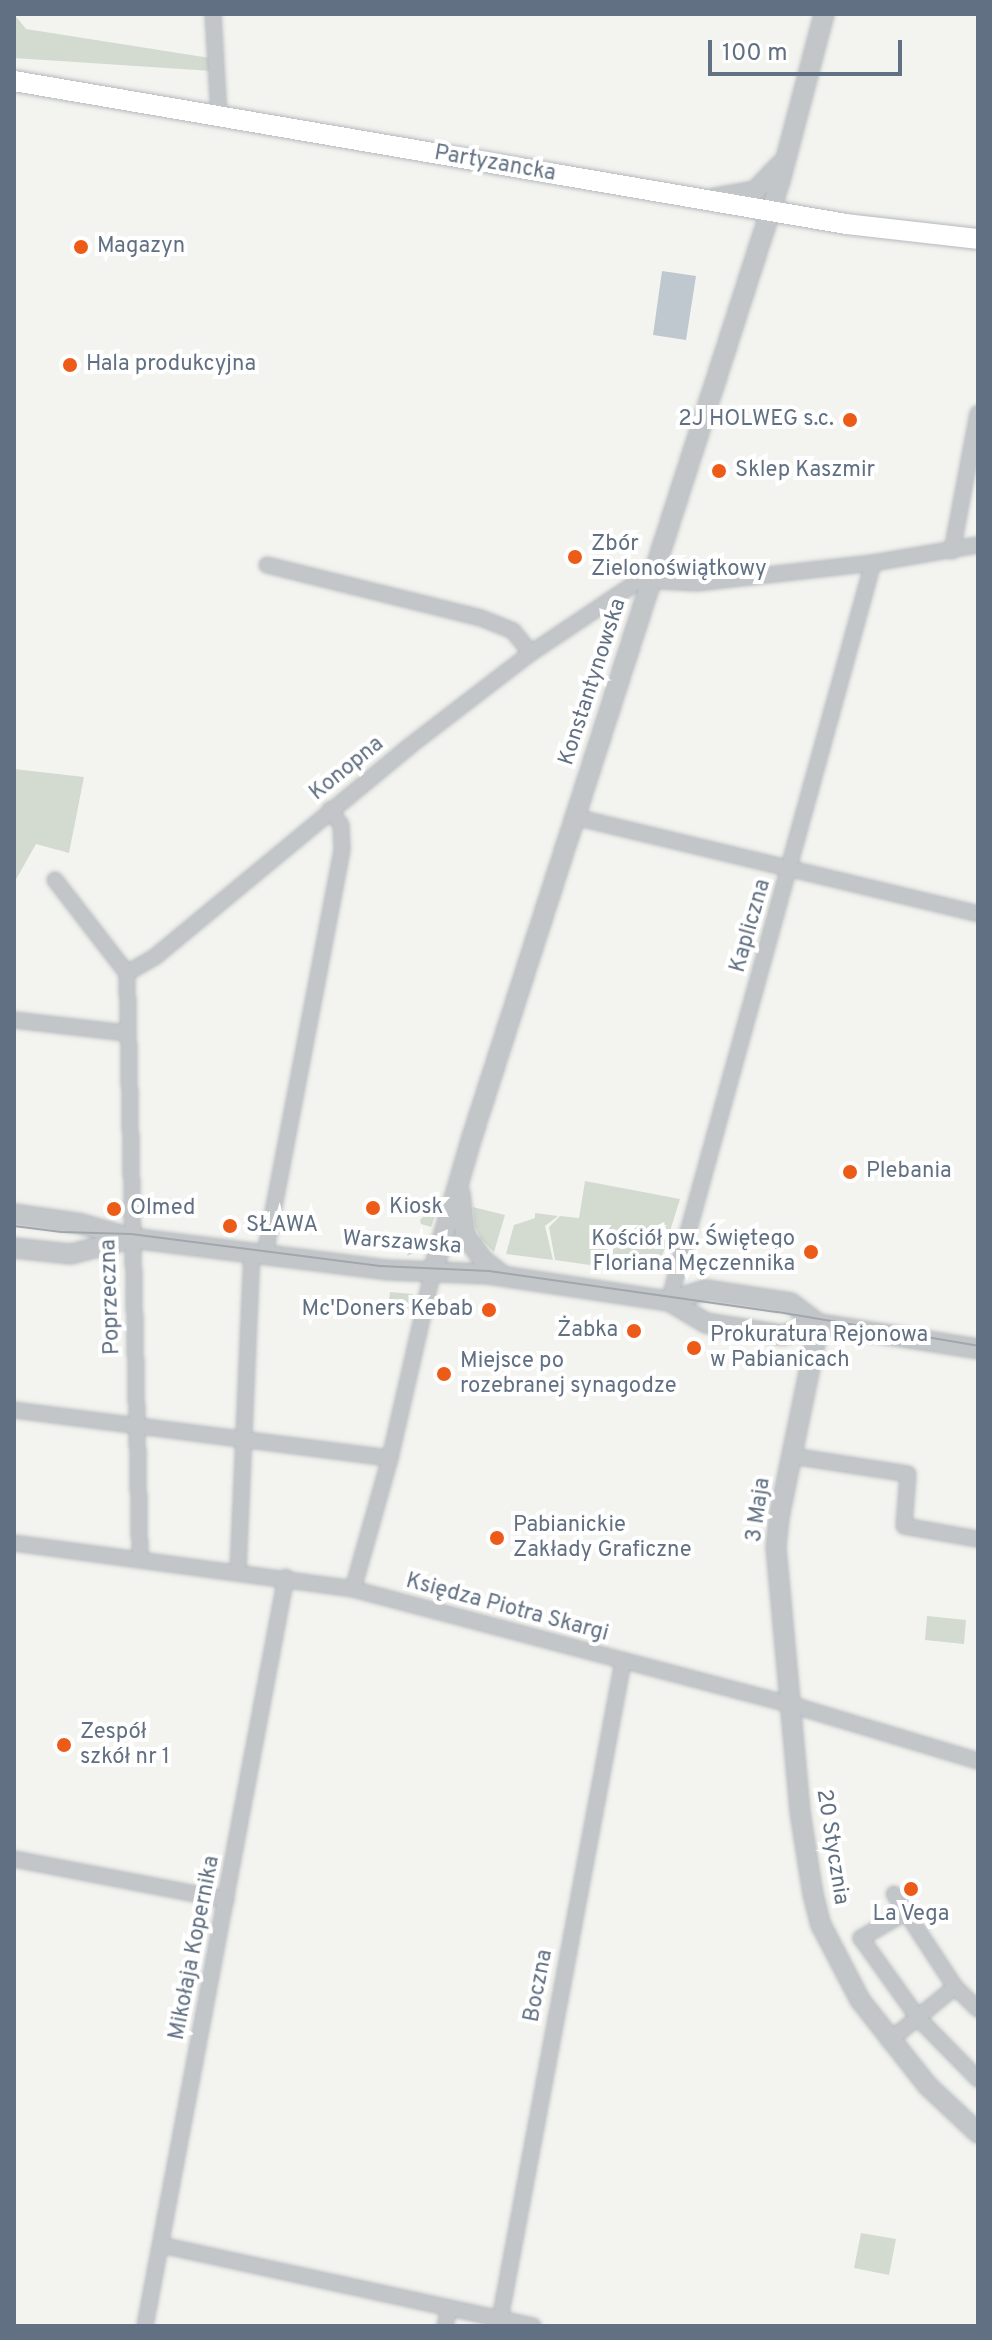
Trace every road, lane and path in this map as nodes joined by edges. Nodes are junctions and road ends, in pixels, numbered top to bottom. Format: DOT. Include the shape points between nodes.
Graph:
graph roads {
  1 [pos="213,14"];
  2 [pos="824,14"];
  3 [pos="14,81"];
  4 [pos="219,116"];
  5 [pos="792,141"];
  6 [pos="699,199"];
  7 [pos="771,211"];
  8 [pos="978,239"];
  9 [pos="978,413"];
  10 [pos="978,545"];
  11 [pos="952,551"];
  12 [pos="873,563"];
  13 [pos="267,565"];
  14 [pos="652,578"];
  15 [pos="531,653"];
  16 [pos="330,810"];
  17 [pos="575,817"];
  18 [pos="790,869"];
  19 [pos="55,880"];
  20 [pos="978,914"];
  21 [pos="127,973"];
  22 [pos="14,1020"];
  23 [pos="126,1033"];
  24 [pos="458,1182"];
  25 [pos="14,1214"];
  26 [pos="131,1238"];
  27 [pos="14,1248"];
  28 [pos="258,1253"];
  29 [pos="433,1271"];
  30 [pos="502,1276"];
  31 [pos="669,1301"];
  32 [pos="819,1324"];
  33 [pos="978,1349"];
  34 [pos="14,1410"];
  35 [pos="136,1425"];
  36 [pos="244,1439"];
  37 [pos="792,1456"];
  38 [pos="390,1458"];
  39 [pos="978,1539"];
  40 [pos="14,1543"];
  41 [pos="140,1560"];
  42 [pos="238,1571"];
  43 [pos="286,1577"];
  44 [pos="353,1589"];
  45 [pos="623,1662"];
  46 [pos="790,1705"];
  47 [pos="978,1761"];
  48 [pos="14,1859"];
  49 [pos="894,1894"];
  50 [pos="226,1900"];
  51 [pos="905,1913"];
  52 [pos="955,1987"];
  53 [pos="978,2009"];
  54 [pos="918,2018"];
  55 [pos="889,2041"];
  56 [pos="978,2079"];
  57 [pos="978,2133"];
  58 [pos="161,2245"];
  59 [pos="449,2308"];
  60 [pos="500,2319"];
  61 [pos="145,2326"];
  62 [pos="445,2326"];
  63 [pos="533,2326"];
  1 -- 4 [label="street"];
  2 -- 5 [label="street, Konstantynowska"];
  3 -- 4 [label="main road, Partyzancka"];
  4 -- 6 [label="main road, Partyzancka"];
  5 -- 6 [label="street" via="761,188"];
  5 -- 7 [label="street, Konstantynowska"];
  6 -- 7 [label="main road, Partyzancka"];
  7 -- 8 [label="main road, Partyzancka"];
  7 -- 14 [label="street, Konstantynowska"];
  9 -- 11 [label="street"];
  10 -- 11 [label="street"];
  11 -- 12 [label="street"];
  12 -- 14 [label="street" via="697,583"];
  12 -- 18 [label="street, Kapliczna"];
  13 -- 15 [label="street" via="481,618 513,631"];
  14 -- 15 [label="street, Konopna" via="640,580"];
  14 -- 17 [label="street, Konstantynowska"];
  15 -- 16 [label="street, Konopna"];
  16 -- 21 [label="street, Konopna" via="156,956"];
  16 -- 28 [label="street" via="341,825 342,850"];
  17 -- 18 [label="street"];
  17 -- 24 [label="street, Konstantynowska"];
  18 -- 20 [label="street"];
  18 -- 31 [label="street, Kapliczna"];
  19 -- 21 [label="street"];
  21 -- 23 [label="street"];
  22 -- 23 [label="street"];
  23 -- 26 [label="street, Poprzeczna"];
  24 -- 29 [label="street, Konstantynowska"];
  24 -- 30 [label="street" via="465,1235"];
  25 -- 26 [label="street, Warszawska" via="78,1223"];
  26 -- 27 [label="street, Warszawska" via="71,1254"];
  26 -- 28 [label="street, Warszawska"];
  26 -- 35 [label="street, Poprzeczna"];
  28 -- 29 [label="street, Warszawska"];
  28 -- 36 [label="street"];
  29 -- 30 [label="street, Warszawska"];
  29 -- 38 [label="street"];
  30 -- 31 [label="street, Warszawska"];
  31 -- 32 [label="street, Warszawska" via="706,1323 783,1335"];
  31 -- 32 [label="street, Warszawska" via="706,1290 752,1296 791,1303"];
  32 -- 33 [label="street, Warszawska"];
  32 -- 37 [label="street, 3 Maja"];
  34 -- 35 [label="street"];
  35 -- 36 [label="street"];
  35 -- 41 [label="street, Poprzeczna"];
  36 -- 38 [label="street"];
  36 -- 42 [label="street"];
  37 -- 39 [label="street" via="908,1474 904,1526"];
  37 -- 46 [label="street, 3 Maja" via="776,1547"];
  38 -- 44 [label="street"];
  40 -- 41 [label="street, Księdza Piotra Skargi"];
  41 -- 42 [label="street, Księdza Piotra Skargi"];
  42 -- 43 [label="street, Księdza Piotra Skargi"];
  43 -- 44 [label="street, Księdza Piotra Skargi"];
  43 -- 50 [label="street, Mikołaja Kopernika"];
  44 -- 45 [label="street, Księdza Piotra Skargi"];
  45 -- 46 [label="street, Księdza Piotra Skargi"];
  45 -- 60 [label="street, Boczna"];
  46 -- 47 [label="street, Księdza Piotra Skargi"];
  46 -- 55 [label="street, 20 Stycznia" via="806,1857 821,1925 860,2000"];
  48 -- 50 [label="street"];
  49 -- 51 [label="street"];
  50 -- 58 [label="street, Mikołaja Kopernika"];
  51 -- 52 [label="street"];
  51 -- 54 [label="street" via="861,1938"];
  52 -- 53 [label="street"];
  52 -- 54 [label="street"];
  54 -- 55 [label="street"];
  54 -- 56 [label="street"];
  55 -- 57 [label="street, 20 Stycznia"];
  58 -- 59 [label="street"];
  58 -- 61 [label="street, Mikołaja Kopernika"];
  59 -- 60 [label="street"];
  59 -- 62 [label="street"];
  60 -- 63 [label="street"];
}
